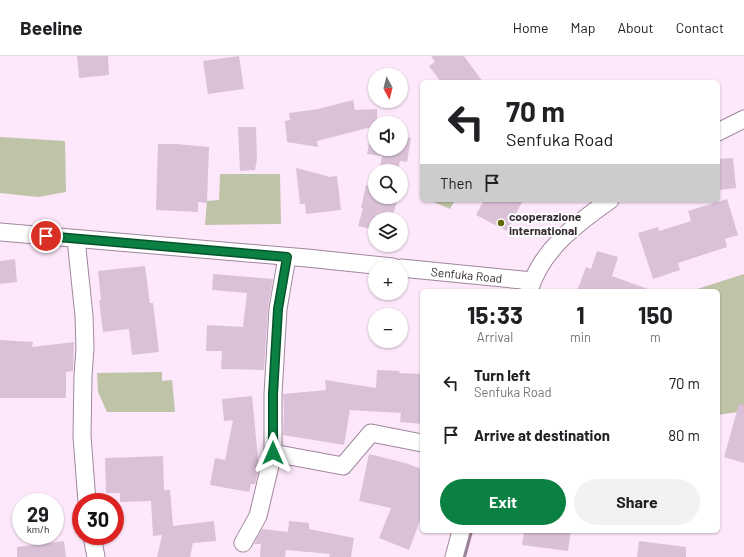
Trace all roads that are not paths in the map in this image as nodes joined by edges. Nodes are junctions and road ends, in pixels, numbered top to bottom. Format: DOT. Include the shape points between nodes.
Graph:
graph roads {
  1 [pos="744,119"];
  2 [pos="720,131"];
  3 [pos="607,202"];
  4 [pos="0,232"];
  5 [pos="76,239"];
  6 [pos="287,257"];
  7 [pos="368,265"];
  8 [pos="408,269"];
  9 [pos="530,286"];
  10 [pos="420,443"];
  11 [pos="273,453"];
  12 [pos="86,493"];
  13 [pos="461,533"];
  14 [pos="242,543"];
  15 [pos="94,545"];
  16 [pos="96,557"];
  17 [pos="454,557"];
  1 -- 2 [label="street"];
  3 -- 9 [label="street" via="576,224 549,251"];
  4 -- 5 [label="street"];
  5 -- 6 [label="street"];
  5 -- 12 [label="street" via="84,316 82,436"];
  6 -- 7 [label="street"];
  6 -- 11 [label="street" via="278,309 273,394"];
  8 -- 9 [label="street, Senfuka Road"];
  10 -- 11 [label="street" via="371,433 343,466"];
  11 -- 14 [label="street" via="258,516"];
  13 -- 17 [label="street"];
  15 -- 16 [label="street"];
}
